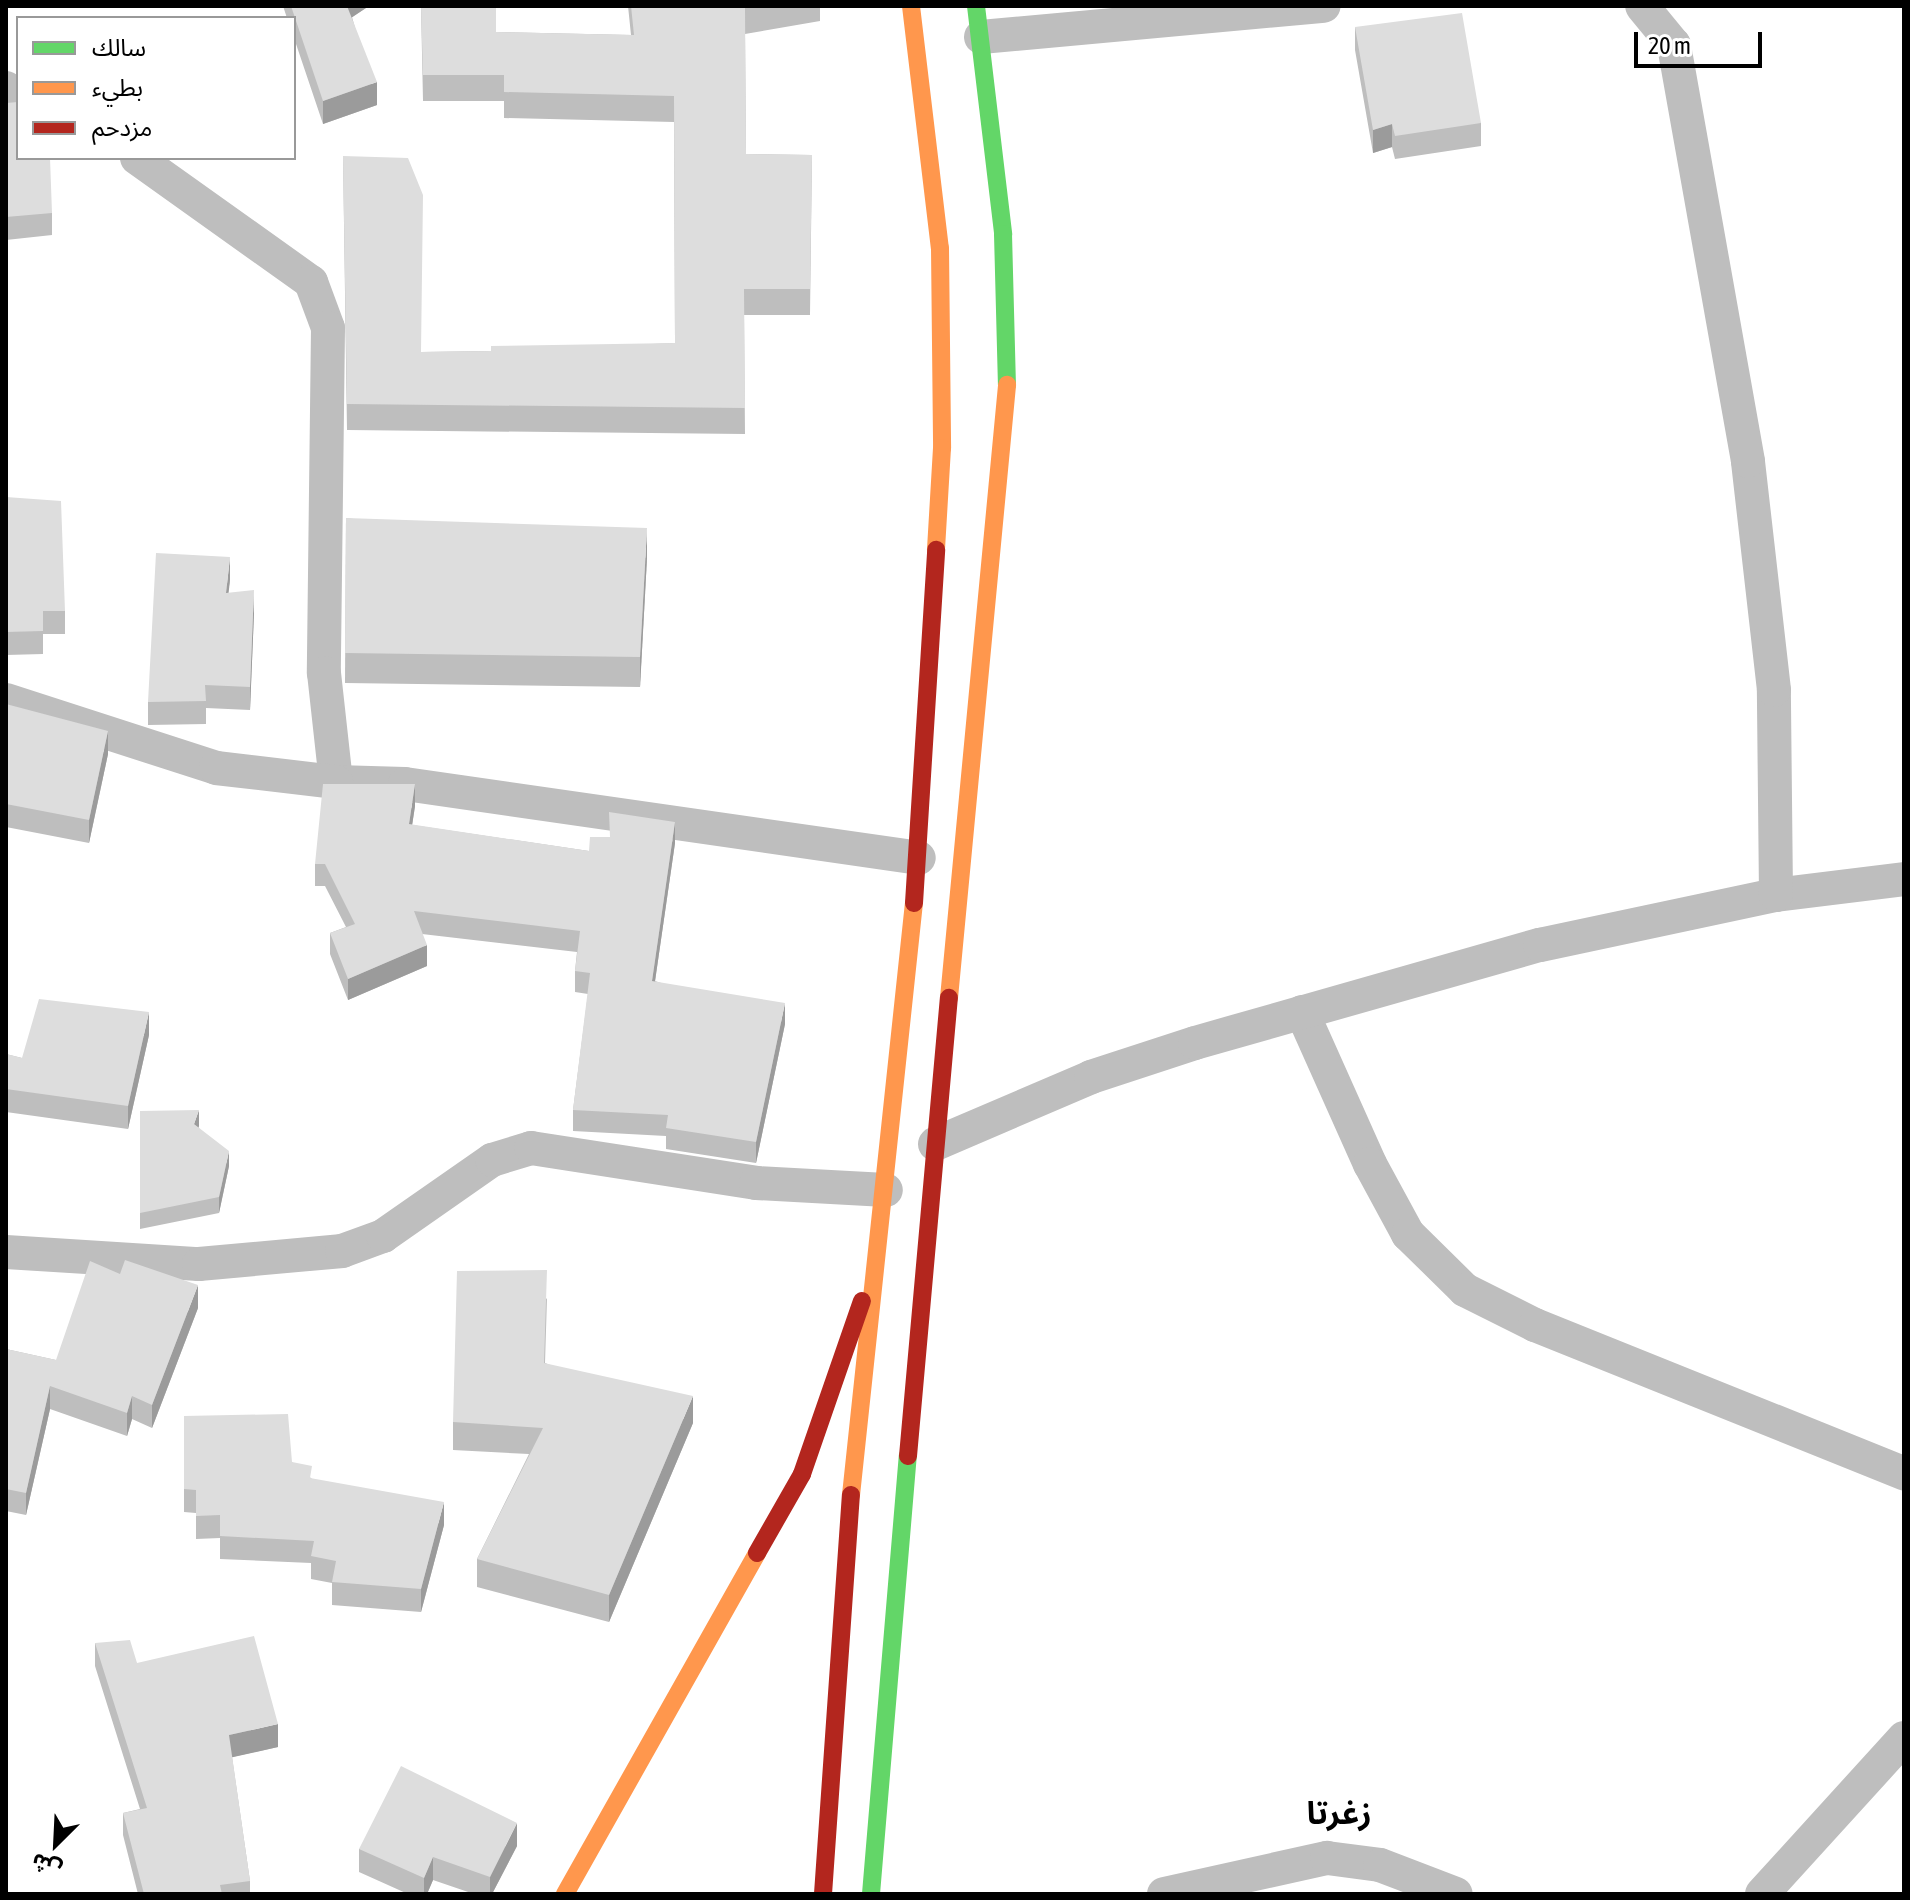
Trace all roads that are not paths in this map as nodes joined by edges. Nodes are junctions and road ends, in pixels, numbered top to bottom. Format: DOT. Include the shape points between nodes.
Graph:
graph roads {
  1 [pos="911,6"];
  2 [pos="1324,6"];
  3 [pos="1642,6"];
  4 [pos="978,22"];
  5 [pos="140,160"];
  6 [pos="6,700"];
  7 [pos="336,782"];
  8 [pos="919,858"];
  9 [pos="1904,879"];
  10 [pos="1776,895"];
  11 [pos="1302,1012"];
  12 [pos="935,1144"];
  13 [pos="886,1190"];
  14 [pos="879,1245"];
  15 [pos="6,1252"];
  16 [pos="1904,1473"];
  17 [pos="864,1506"];
  18 [pos="906,1511"];
  19 [pos="1904,1738"];
  20 [pos="565,1894"];
  21 [pos="823,1894"];
  22 [pos="871,1894"];
  23 [pos="1164,1894"];
  24 [pos="1456,1894"];
  25 [pos="1762,1894"];
  1 -- 8 [label="main road" via="944,325"];
  2 -- 4 [label="street"];
  3 -- 10 [label="street" via="1674,45 1748,461 1774,690"];
  4 -- 12 [label="main road" via="1003,234 1007,400"];
  5 -- 7 [label="street" via="311,282 328,328 324,673"];
  6 -- 7 [label="street" via="216,768"];
  7 -- 8 [label="street" via="405,784"];
  8 -- 13 [label="main road"];
  9 -- 10 [label="street"];
  10 -- 11 [label="street" via="1540,945"];
  11 -- 12 [label="street" via="1091,1077"];
  11 -- 16 [label="street" via="1370,1164 1408,1234 1465,1290 1535,1325"];
  12 -- 18 [label="main road"];
  13 -- 14 [label="main road"];
  13 -- 15 [label="street" via="756,1183 531,1148 492,1160 383,1236 342,1251 199,1264"];
  14 -- 17 [label="main road"];
  14 -- 20 [label="main road" via="802,1474"];
  17 -- 18 [label="main road"];
  17 -- 21 [label="main road"];
  18 -- 22 [label="main road"];
  19 -- 25 [label="street"];
  23 -- 24 [label="street" via="1327,1858 1380,1865"];
}
